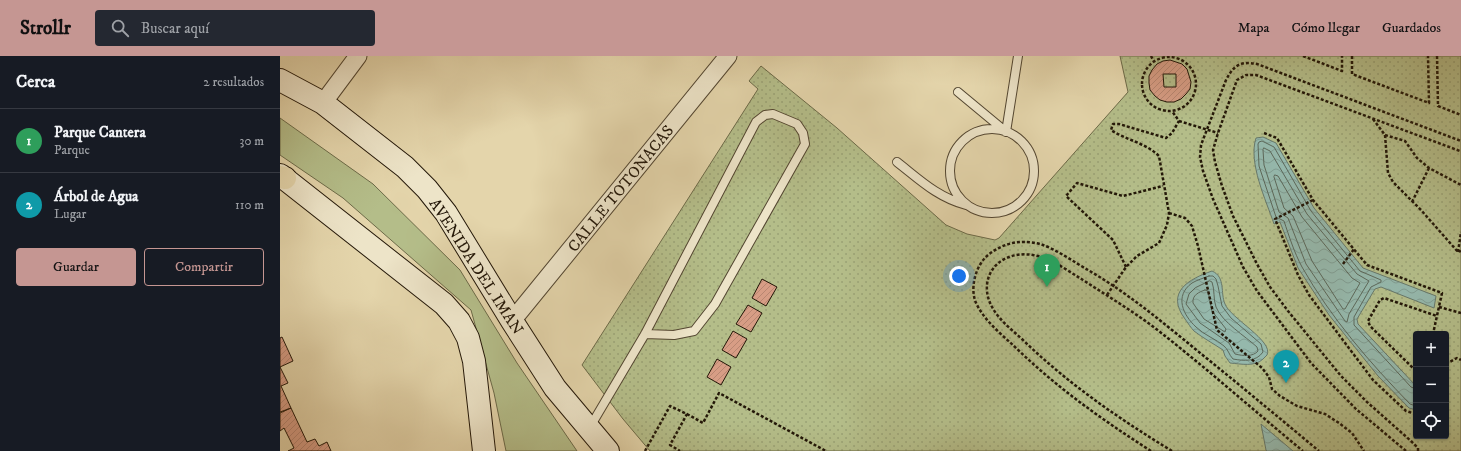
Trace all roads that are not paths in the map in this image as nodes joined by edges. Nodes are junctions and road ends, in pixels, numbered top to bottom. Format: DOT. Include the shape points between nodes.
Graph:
graph roads {
  1 [pos="358,56"];
  2 [pos="728,56"];
  3 [pos="1018,56"];
  4 [pos="280,80"];
  5 [pos="958,92"];
  6 [pos="324,103"];
  7 [pos="1006,132"];
  8 [pos="897,162"];
  9 [pos="282,177"];
  10 [pos="968,205"];
  11 [pos="512,321"];
  12 [pos="645,334"];
  13 [pos="589,429"];
  14 [pos="484,451"];
  15 [pos="608,451"];
  1 -- 6 [label="street"];
  2 -- 11 [label="street, CALLE TOTONACAS"];
  3 -- 7 [label="lane"];
  4 -- 6 [label="main road, AVENIDA DEL IMAN"];
  5 -- 7 [label="lane"];
  6 -- 11 [label="main road, AVENIDA DEL IMAN" via="405,167 427,189 446,213"];
  7 -- 10 [label="lane" via="993,129 980,131 958,146 952,158 952,184 958,196"];
  7 -- 10 [label="lane" via="1019,138 1029,149 1034,163 1030,191 1021,203 1008,210 994,213 979,211"];
  8 -- 10 [label="lane" via="935,192"];
  9 -- 14 [label="main road" via="444,304 459,321 468,338 474,361"];
  11 -- 13 [label="main road, AVENIDA DEL IMAN" via="555,388"];
  12 -- 12 [label="lane" via="674,335 694,331 715,304 805,144 803,133 797,124 773,114 764,115 756,122"];
  12 -- 13 [label="lane"];
  13 -- 15 [label="main road, AVENIDA DEL IMAN"];
}
